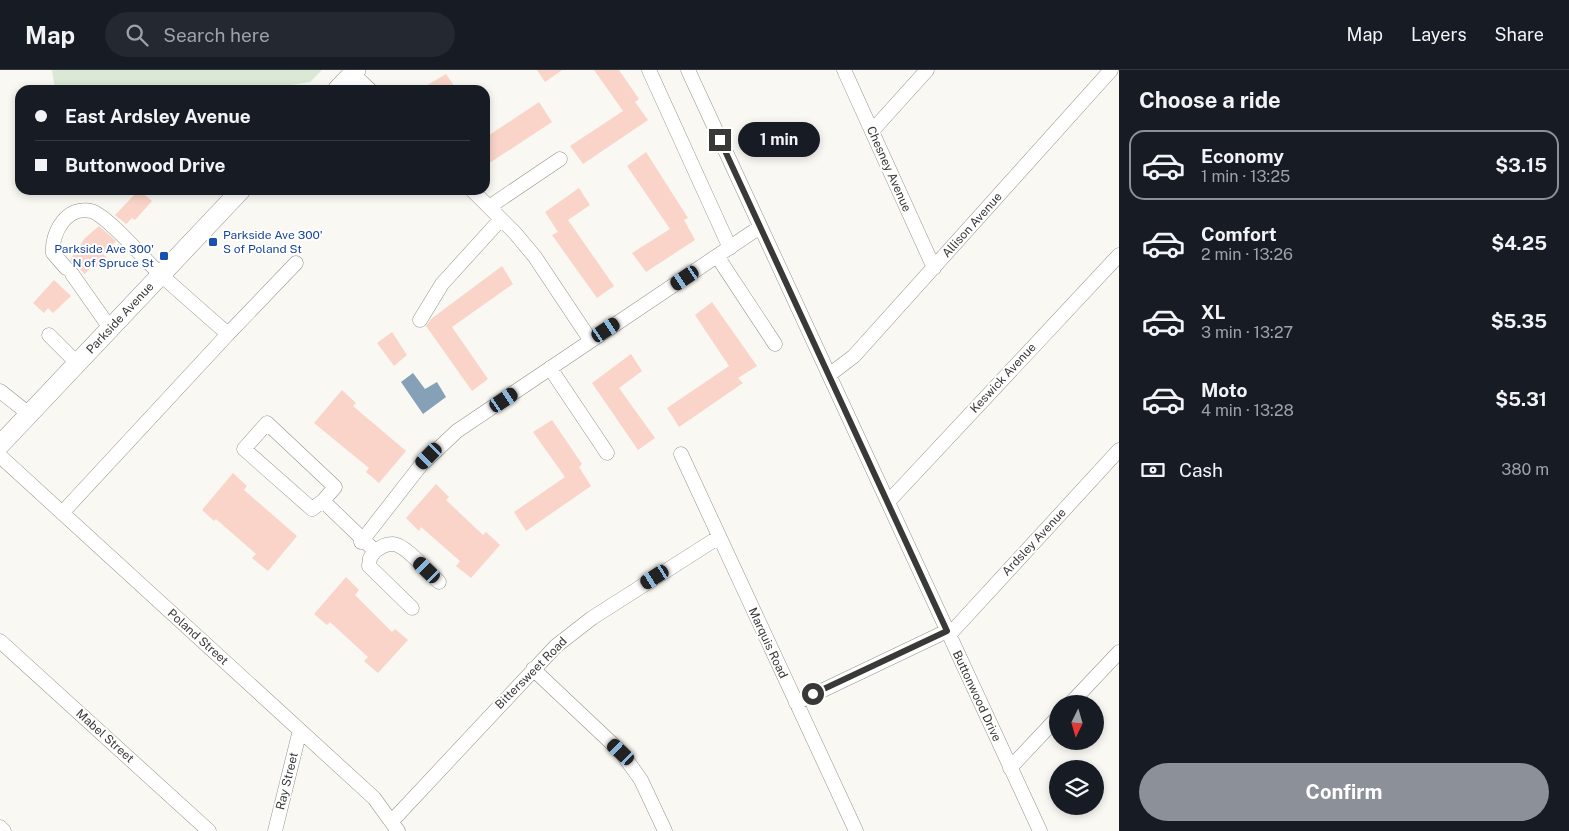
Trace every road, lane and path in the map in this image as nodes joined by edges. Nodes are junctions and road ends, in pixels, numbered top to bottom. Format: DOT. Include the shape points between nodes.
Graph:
graph roads {
  1 [pos="649,70"];
  2 [pos="688,70"];
  3 [pos="844,70"];
  4 [pos="927,70"];
  5 [pos="1111,70"];
  6 [pos="354,72"];
  7 [pos="342,85"];
  8 [pos="366,85"];
  9 [pos="872,131"];
  10 [pos="560,159"];
  11 [pos="236,195"];
  12 [pos="477,195"];
  13 [pos="489,207"];
  14 [pos="501,219"];
  15 [pos="760,227"];
  16 [pos="730,248"];
  17 [pos="1119,254"];
  18 [pos="717,256"];
  19 [pos="296,263"];
  20 [pos="934,268"];
  21 [pos="161,274"];
  22 [pos="420,320"];
  23 [pos="110,328"];
  24 [pos="228,334"];
  25 [pos="49,335"];
  26 [pos="591,341"];
  27 [pos="775,344"];
  28 [pos="77,363"];
  29 [pos="550,368"];
  30 [pos="829,375"];
  31 [pos="0,391"];
  32 [pos="26,417"];
  33 [pos="0,430"];
  34 [pos="0,445"];
  35 [pos="1119,450"];
  36 [pos="607,453"];
  37 [pos="681,454"];
  38 [pos="0,456"];
  39 [pos="323,501"];
  40 [pos="888,502"];
  41 [pos="62,513"];
  42 [pos="719,536"];
  43 [pos="362,541"];
  44 [pos="375,551"];
  45 [pos="439,582"];
  46 [pos="412,608"];
  47 [pos="948,633"];
  48 [pos="0,641"];
  49 [pos="1119,652"];
  50 [pos="533,669"];
  51 [pos="1078,695"];
  52 [pos="796,703"];
  53 [pos="1049,727"];
  54 [pos="300,730"];
  55 [pos="1010,768"];
  56 [pos="395,826"];
  57 [pos="0,828"];
  58 [pos="4,831"];
  59 [pos="209,831"];
  60 [pos="275,831"];
  61 [pos="665,831"];
  62 [pos="856,831"];
  63 [pos="1040,831"];
  1 -- 16 [label="street"];
  2 -- 15 [label="street, Buttonwood Drive"];
  3 -- 9 [label="street, Chesney Avenue"];
  4 -- 9 [label="street"];
  5 -- 20 [label="street, Allison Avenue"];
  6 -- 7 [label="main road"];
  6 -- 8 [label="street"];
  9 -- 20 [label="street, Chesney Avenue"];
  10 -- 13 [label="street"];
  11 -- 21 [label="main road, Parkside Avenue"];
  12 -- 13 [label="street"];
  13 -- 14 [label="street"];
  14 -- 22 [label="street" via="442,284"];
  14 -- 26 [label="street" via="535,257"];
  15 -- 16 [label="street"];
  15 -- 30 [label="street, Buttonwood Drive"];
  16 -- 18 [label="street"];
  17 -- 40 [label="street, Keswick Avenue"];
  18 -- 26 [label="street"];
  18 -- 27 [label="street"];
  19 -- 24 [label="street"];
  20 -- 30 [label="street, Allison Avenue" via="854,356"];
  21 -- 23 [label="main road, Parkside Avenue"];
  21 -- 23 [label="street" via="104,219 91,211 77,212 59,225 52,244 53,253"];
  21 -- 24 [label="street"];
  23 -- 28 [label="main road, Parkside Avenue"];
  24 -- 41 [label="street"];
  25 -- 28 [label="street"];
  26 -- 29 [label="street"];
  28 -- 32 [label="main road, Parkside Avenue"];
  29 -- 36 [label="street"];
  29 -- 43 [label="street" via="438,447 408,480"];
  30 -- 40 [label="street, Buttonwood Drive"];
  31 -- 32 [label="street"];
  32 -- 33 [label="main road"];
  32 -- 34 [label="main road, Parkside Avenue"];
  35 -- 47 [label="street, Ardsley Avenue"];
  37 -- 42 [label="street, Marquis Road"];
  38 -- 41 [label="street, Poland Street"];
  39 -- 39 [label="street" via="312,508 244,449 267,423 335,487"];
  39 -- 43 [label="street"];
  40 -- 47 [label="street, Buttonwood Drive"];
  41 -- 54 [label="street, Poland Street"];
  42 -- 50 [label="street, Bittersweet Road" via="578,628"];
  42 -- 52 [label="street, Marquis Road"];
  43 -- 44 [label="street"];
  44 -- 45 [label="street" via="384,545 395,544"];
  44 -- 46 [label="street" via="369,566"];
  47 -- 52 [label="street"];
  47 -- 55 [label="street, Buttonwood Drive"];
  48 -- 59 [label="street, Mabel Street"];
  49 -- 51 [label="street"];
  50 -- 56 [label="street, Bittersweet Road"];
  50 -- 61 [label="street" via="621,752 641,780"];
  52 -- 62 [label="street, Marquis Road"];
  53 -- 55 [label="street"];
  54 -- 56 [label="street, Poland Street" via="374,798"];
  54 -- 60 [label="street, Ray Street"];
  55 -- 63 [label="street, Buttonwood Drive"];
  57 -- 58 [label="street"];
}
